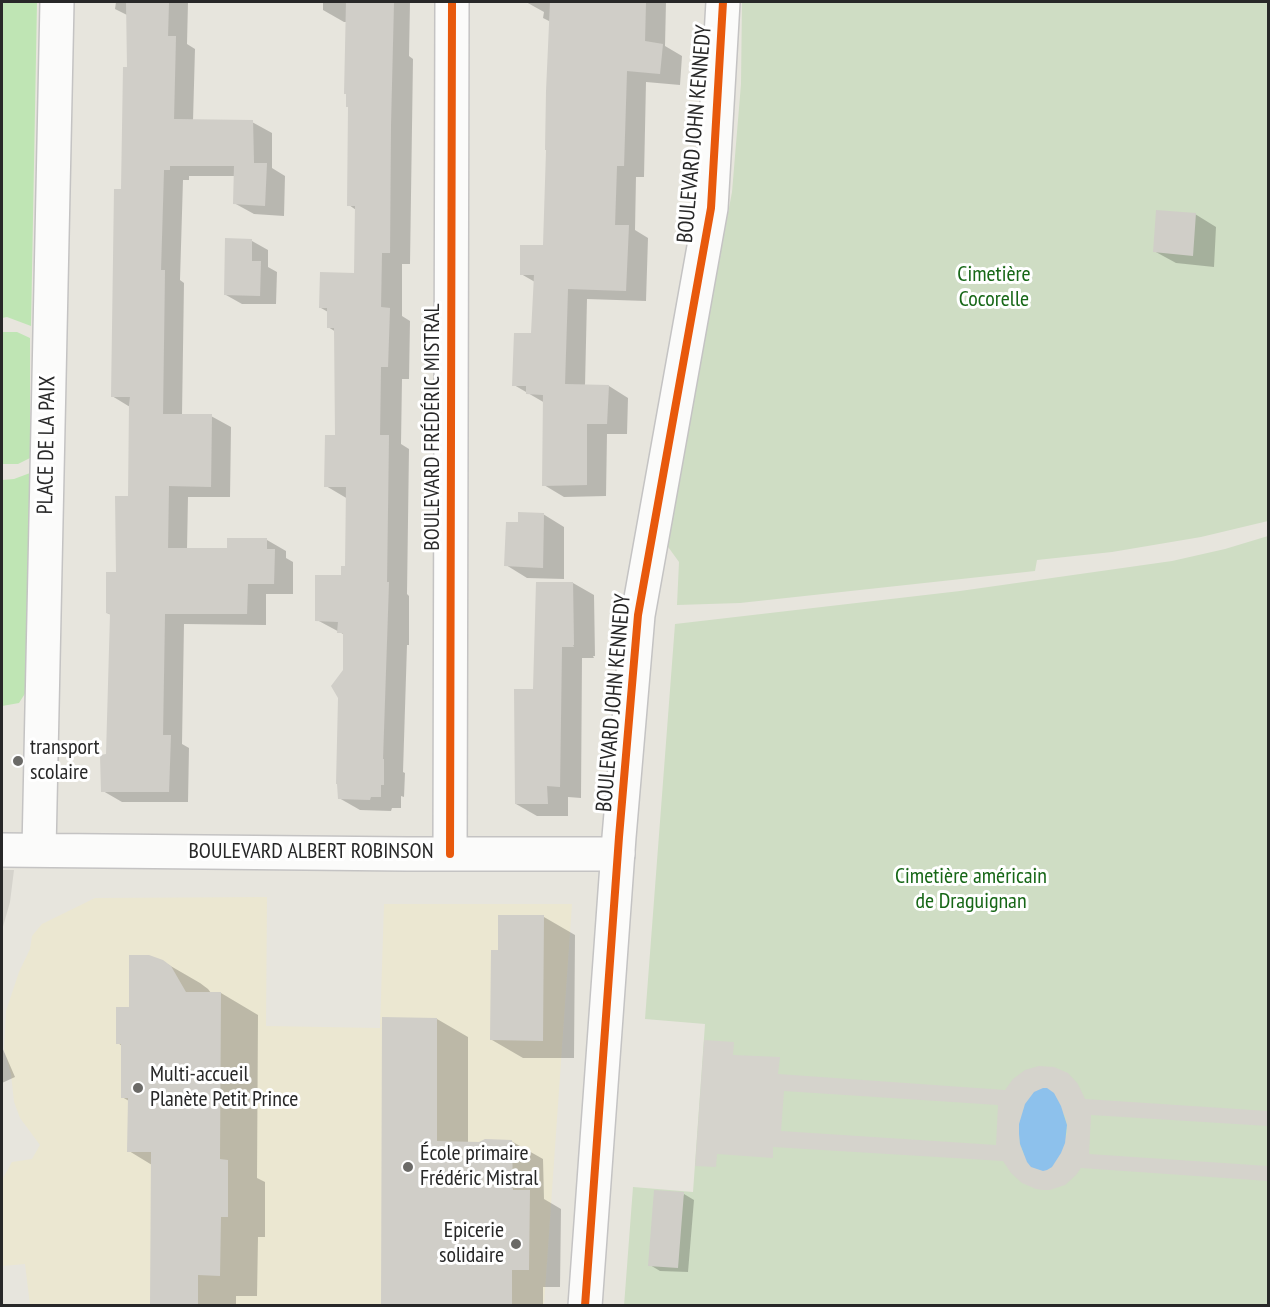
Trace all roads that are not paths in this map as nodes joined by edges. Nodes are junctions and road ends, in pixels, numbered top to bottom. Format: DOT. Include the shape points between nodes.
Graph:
graph roads {
  1 [pos="57,2"];
  2 [pos="452,2"];
  3 [pos="723,2"];
  4 [pos="2,850"];
  5 [pos="39,850"];
  6 [pos="450,854"];
  7 [pos="618,854"];
  8 [pos="585,1305"];
  1 -- 5 [label="street, PLACE DE LA PAIX"];
  2 -- 6 [label="street, BOULEVARD FRÉDÉRIC MISTRAL"];
  3 -- 7 [label="street, BOULEVARD JOHN KENNEDY" via="711,208 638,615"];
  4 -- 5 [label="street"];
  5 -- 6 [label="street, BOULEVARD ALBERT ROBINSON"];
  6 -- 7 [label="street, BOULEVARD ALBERT ROBINSON"];
  7 -- 8 [label="street, BOULEVARD JOHN KENNEDY"];
}
